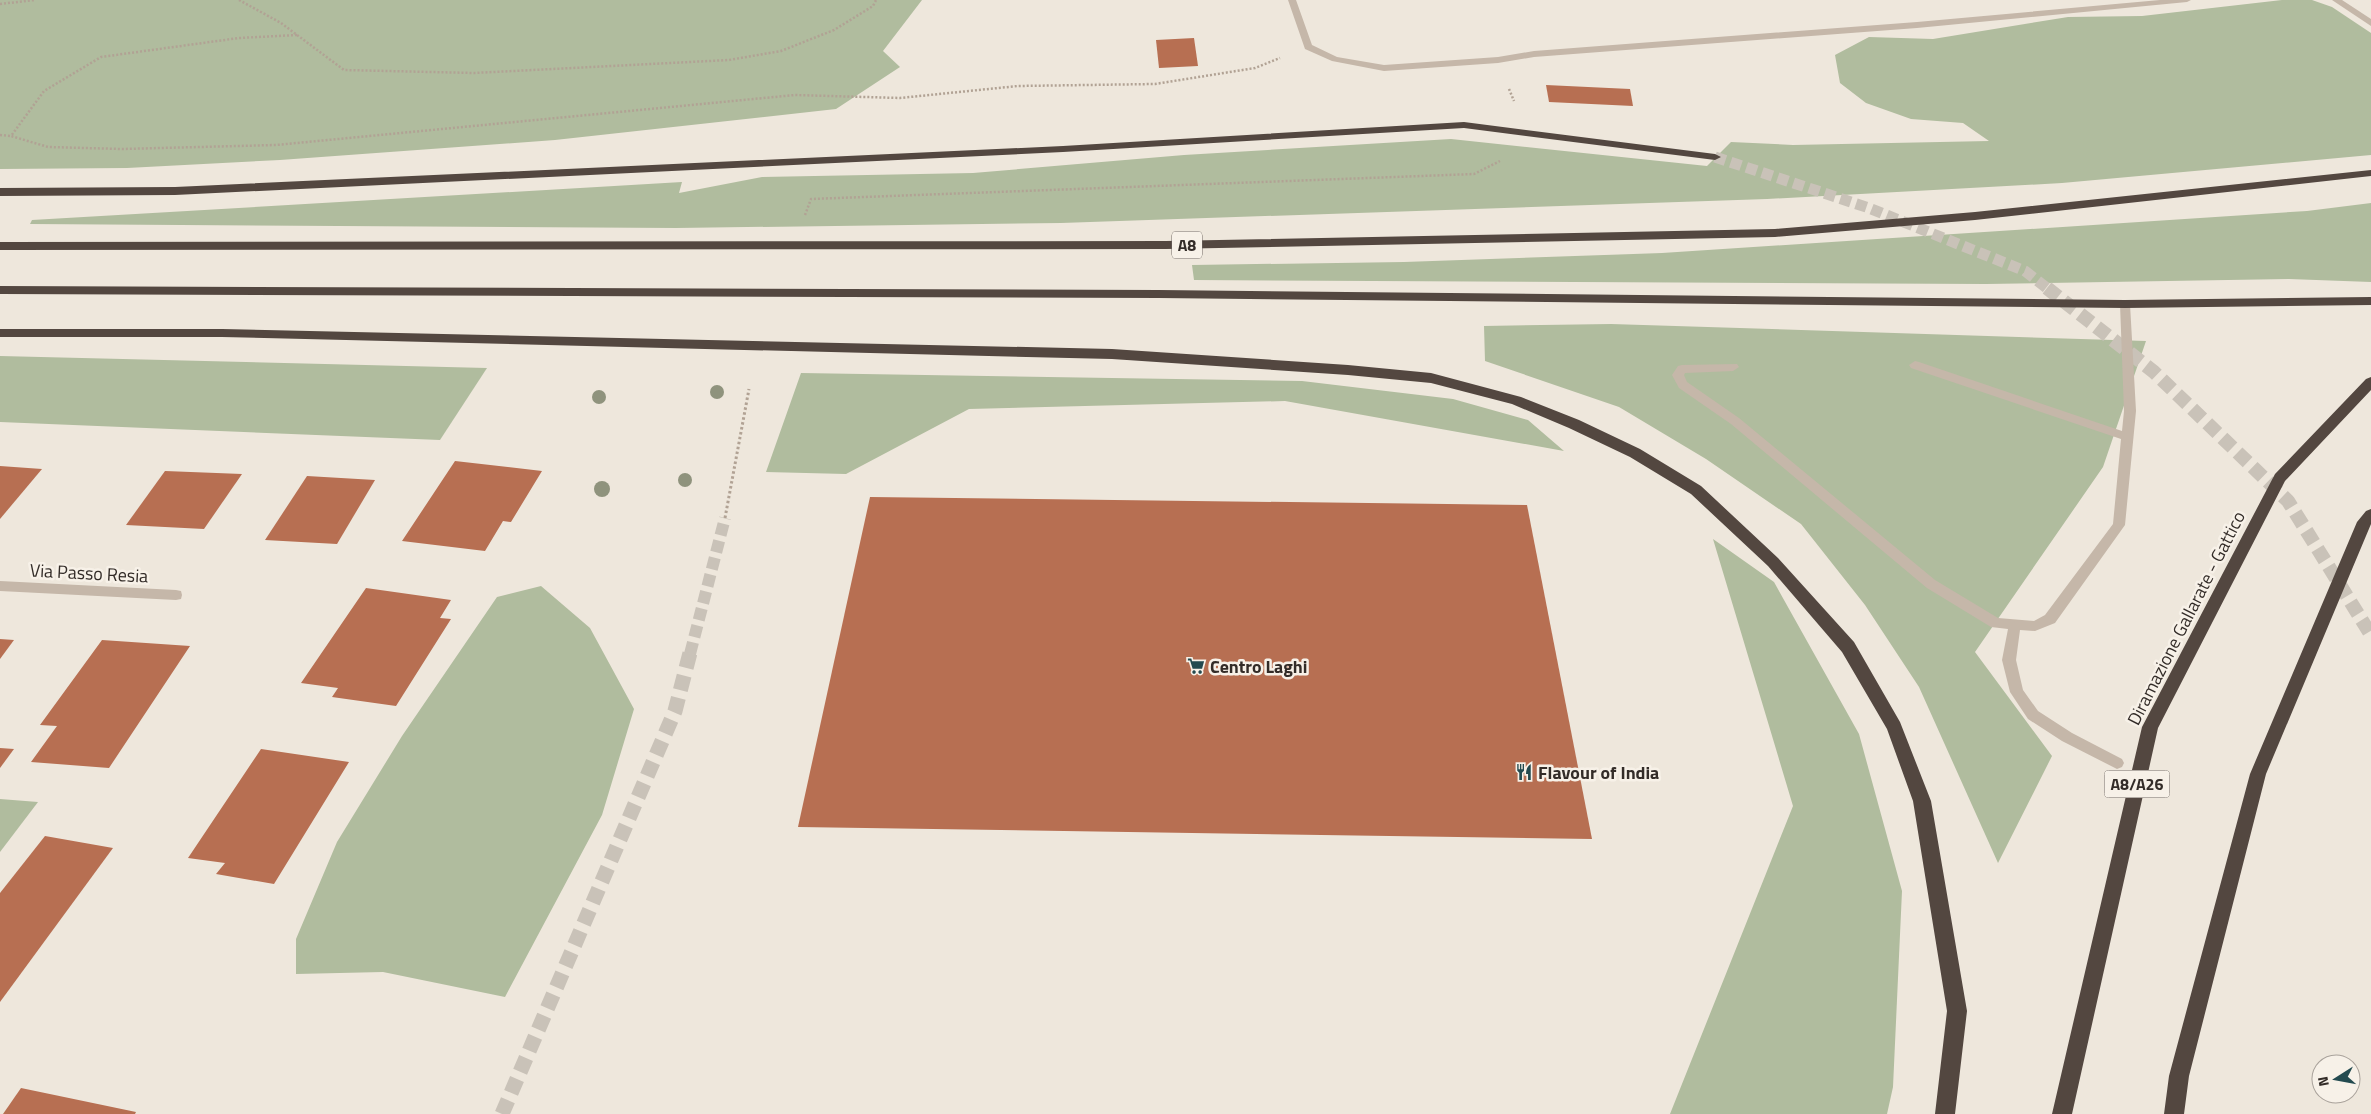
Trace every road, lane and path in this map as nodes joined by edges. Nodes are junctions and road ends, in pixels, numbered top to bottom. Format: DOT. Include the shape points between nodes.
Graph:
graph roads {
  1 [pos="35,0"];
  2 [pos="239,0"];
  3 [pos="876,0"];
  4 [pos="1292,0"];
  5 [pos="2187,0"];
  6 [pos="2336,0"];
  7 [pos="0,4"];
  8 [pos="2371,24"];
  9 [pos="297,35"];
  10 [pos="1308,47"];
  11 [pos="0,135"];
  12 [pos="11,136"];
  13 [pos="1715,157"];
  14 [pos="1500,161"];
  15 [pos="2371,173"];
  16 [pos="0,192"];
  17 [pos="802,224"];
  18 [pos="0,246"];
  19 [pos="0,290"];
  20 [pos="2371,301"];
  21 [pos="2125,304"];
  22 [pos="0,333"];
  23 [pos="1915,365"];
  24 [pos="1733,367"];
  25 [pos="2371,382"];
  26 [pos="749,389"];
  27 [pos="2127,437"];
  28 [pos="725,518"];
  29 [pos="2368,519"];
  30 [pos="0,586"];
  31 [pos="176,595"];
  32 [pos="2016,624"];
  33 [pos="2117,763"];
  34 [pos="1945,1114"];
  35 [pos="2062,1114"];
  36 [pos="2174,1114"];
  1 -- 7 [label="path"];
  2 -- 9 [label="path"];
  3 -- 9 [label="path" via="873,6 834,30 781,51 729,60 616,67 474,73 344,70"];
  4 -- 10 [label="street"];
  5 -- 10 [label="street" via="1384,68 1335,59"];
  6 -- 8 [label="street"];
  9 -- 12 [label="path" via="239,38 101,57 44,91"];
  10 -- 12 [label="path" via="1255,68 1155,84 1018,86 900,98 795,95 276,145 48,148"];
  11 -- 12 [label="path"];
  13 -- 16 [label="highway" via="1464,125 1063,149 175,191"];
  14 -- 17 [label="path" via="1474,174 811,199"];
  15 -- 18 [label="highway, A8" via="1975,216 1775,233 1166,245"];
  19 -- 21 [label="highway" via="1159,294"];
  20 -- 21 [label="highway"];
  21 -- 27 [label="street" via="2130,411"];
  22 -- 34 [label="highway" via="222,333 1112,354 1431,378 1516,400 1635,453 1696,490 1773,562 1848,647 1894,727 1922,802 1957,1011"];
  23 -- 27 [label="street"];
  24 -- 32 [label="street" via="1690,367 1682,369 1678,375 1682,384 1735,421 1931,584 1996,623"];
  25 -- 35 [label="highway, Diramazione Gallarate - Gattico / A8/A26" via="2280,478 2150,727"];
  26 -- 28 [label="path"];
  27 -- 32 [label="street" via="2119,525 2050,620 2035,626"];
  29 -- 36 [label="highway" via="2258,774 2179,1076"];
  30 -- 31 [label="street, Via Passo Resia"];
  32 -- 33 [label="street" via="2009,660 2017,692 2033,715"];
}
